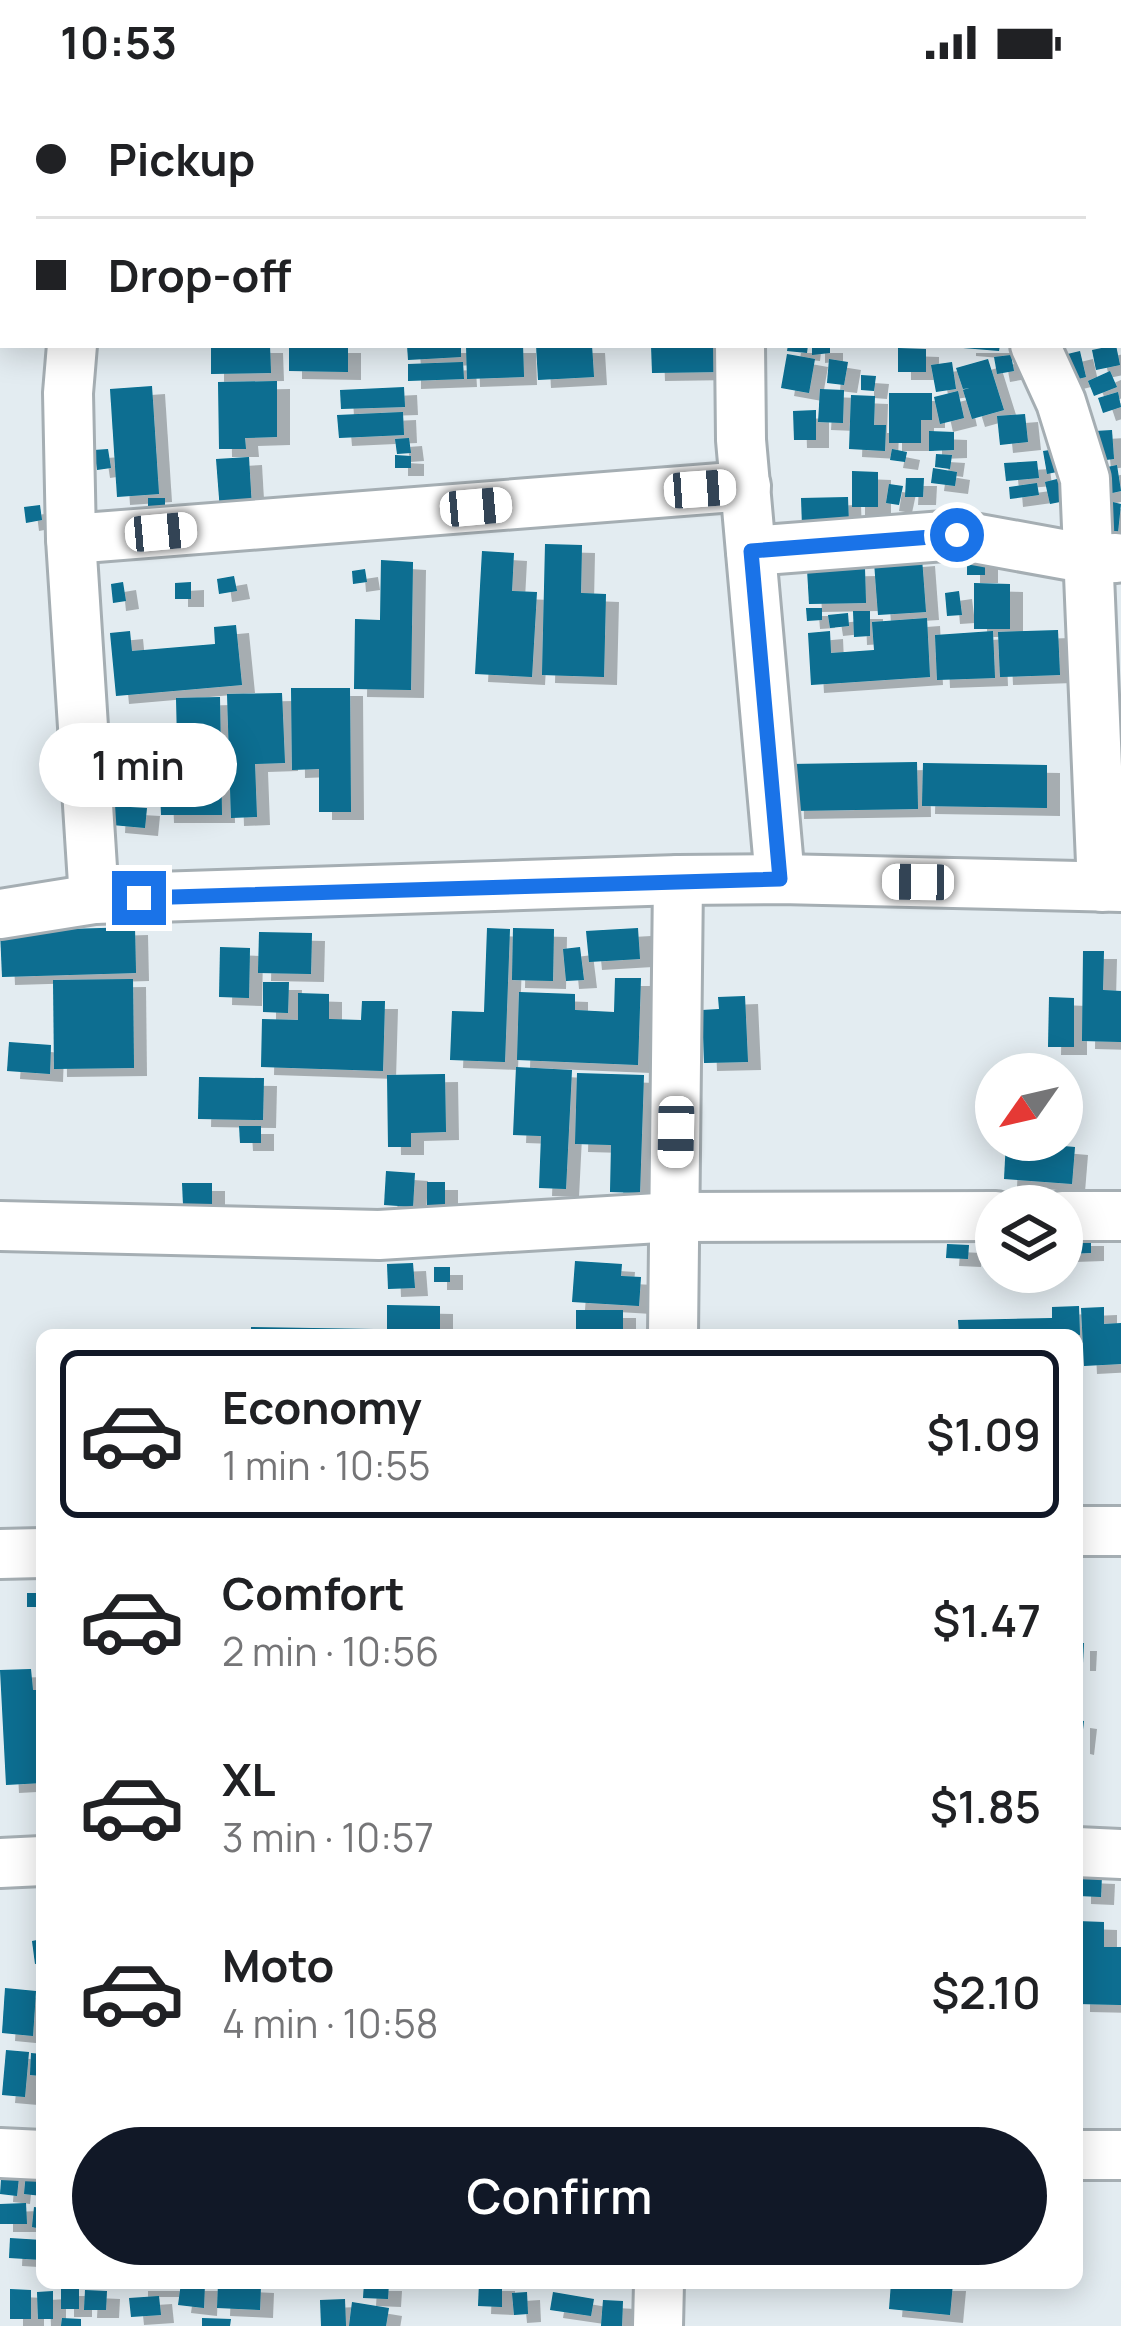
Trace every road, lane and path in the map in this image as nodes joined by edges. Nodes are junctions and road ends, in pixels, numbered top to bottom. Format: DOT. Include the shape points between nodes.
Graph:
graph roads {
  1 [pos="72,348"];
  2 [pos="740,348"];
  3 [pos="1036,348"];
  4 [pos="746,486"];
  5 [pos="71,539"];
  6 [pos="751,551"];
  7 [pos="1105,559"];
  8 [pos="780,879"];
  9 [pos="678,880"];
  10 [pos="1111,887"];
  11 [pos="94,899"];
  12 [pos="0,914"];
  13 [pos="975,1216"];
  14 [pos="1083,1216"];
  15 [pos="1121,1216"];
  16 [pos="675,1217"];
  17 [pos="0,1226"];
  18 [pos="674,1329"];
  19 [pos="1083,1531"];
  20 [pos="1121,1531"];
  21 [pos="36,1553"];
  22 [pos="0,1554"];
  23 [pos="1083,1852"];
  24 [pos="1121,1854"];
  25 [pos="36,1861"];
  26 [pos="0,1863"];
  27 [pos="0,2153"];
  28 [pos="36,2155"];
  29 [pos="1083,2155"];
  30 [pos="1121,2155"];
  31 [pos="659,2289"];
  32 [pos="658,2326"];
  1 -- 5 [label="street"];
  2 -- 4 [label="street"];
  3 -- 7 [label="street" via="1061,402"];
  4 -- 5 [label="street"];
  4 -- 6 [label="street"];
  5 -- 11 [label="street"];
  6 -- 7 [label="street" via="957,535"];
  6 -- 8 [label="street"];
  7 -- 10 [label="street"];
  8 -- 9 [label="street"];
  8 -- 10 [label="street"];
  9 -- 11 [label="street"];
  9 -- 16 [label="street"];
  11 -- 12 [label="street"];
  13 -- 16 [label="street"];
  14 -- 15 [label="street"];
  16 -- 17 [label="street" via="380,1235"];
  16 -- 18 [label="street"];
  19 -- 20 [label="street"];
  21 -- 22 [label="street"];
  23 -- 24 [label="street"];
  25 -- 26 [label="street"];
  27 -- 28 [label="street"];
  29 -- 30 [label="street"];
  31 -- 32 [label="street"];
}
